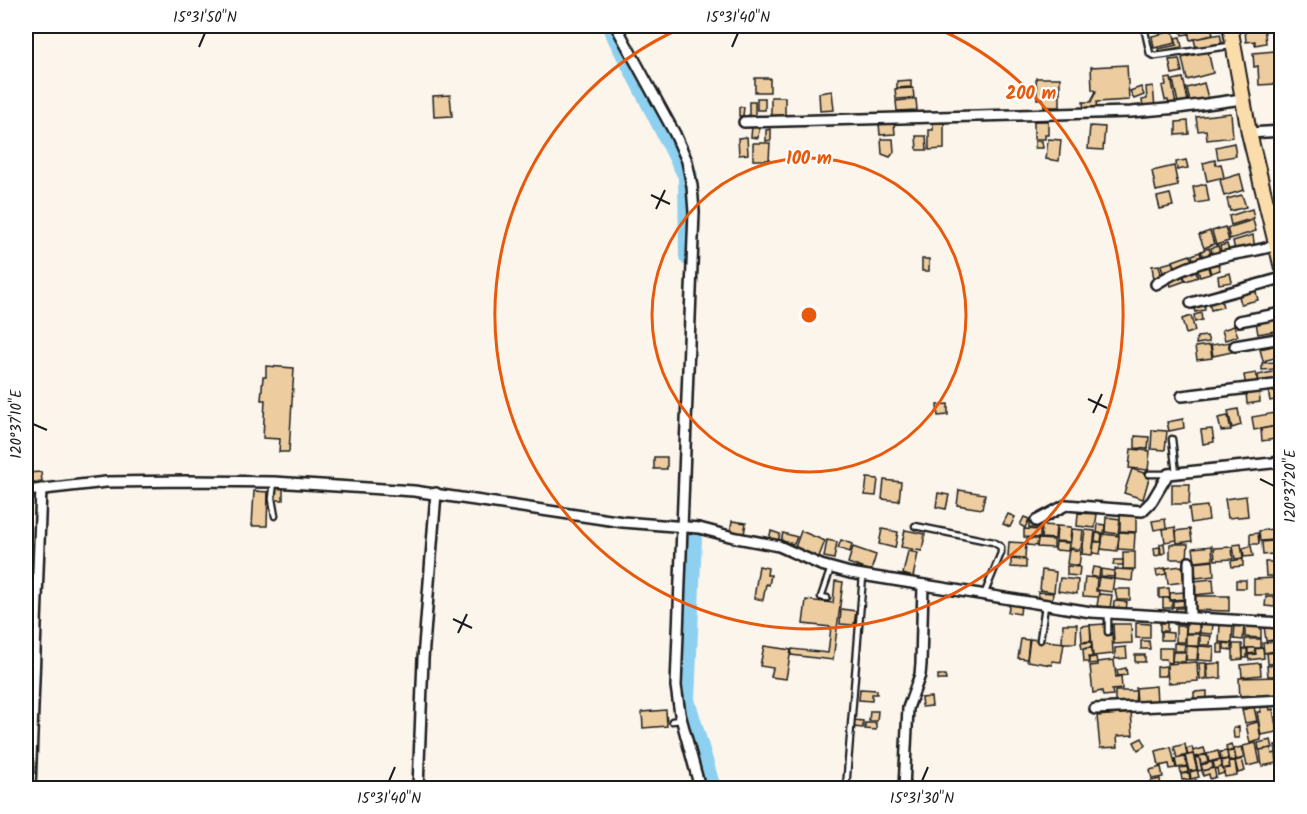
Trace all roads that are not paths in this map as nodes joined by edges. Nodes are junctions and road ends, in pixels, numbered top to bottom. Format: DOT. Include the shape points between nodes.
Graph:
graph roads {
  1 [pos="616,26"];
  2 [pos="1230,26"];
  3 [pos="1144,27"];
  4 [pos="1233,46"];
  5 [pos="1242,99"];
  6 [pos="744,122"];
  7 [pos="1281,131"];
  8 [pos="1249,133"];
  9 [pos="1277,238"];
  10 [pos="1281,268"];
  11 [pos="1281,278"];
  12 [pos="1156,284"];
  13 [pos="1191,303"];
  14 [pos="1281,313"];
  15 [pos="1239,321"];
  16 [pos="1281,338"];
  17 [pos="1235,346"];
  18 [pos="1281,384"];
  19 [pos="1182,396"];
  20 [pos="1172,439"];
  21 [pos="1281,462"];
  22 [pos="1172,473"];
  23 [pos="1149,474"];
  24 [pos="274,482"];
  25 [pos="41,489"];
  26 [pos="26,491"];
  27 [pos="436,493"];
  28 [pos="275,516"];
  29 [pos="1036,521"];
  30 [pos="915,526"];
  31 [pos="682,527"];
  32 [pos="1189,562"];
  33 [pos="831,568"];
  34 [pos="863,576"];
  35 [pos="923,585"];
  36 [pos="984,595"];
  37 [pos="827,598"];
  38 [pos="1045,606"];
  39 [pos="1108,613"];
  40 [pos="1190,617"];
  41 [pos="1281,622"];
  42 [pos="1108,632"];
  43 [pos="26,639"];
  44 [pos="36,639"];
  45 [pos="1040,640"];
  46 [pos="1281,700"];
  47 [pos="1095,709"];
  48 [pos="30,789"];
  49 [pos="418,789"];
  50 [pos="700,789"];
  51 [pos="846,789"];
  52 [pos="904,789"];
  1 -- 31 [label="street" via="675,134 687,161 692,186"];
  2 -- 4 [label="main road"];
  3 -- 4 [label="lane" via="1150,54 1155,56"];
  4 -- 5 [label="main road"];
  5 -- 6 [label="street" via="1131,112"];
  5 -- 8 [label="main road"];
  7 -- 8 [label="street"];
  8 -- 9 [label="main road"];
  9 -- 10 [label="main road"];
  9 -- 12 [label="street" via="1260,251 1219,259"];
  11 -- 13 [label="street"];
  14 -- 15 [label="street"];
  16 -- 17 [label="street"];
  18 -- 19 [label="street"];
  20 -- 22 [label="lane"];
  21 -- 22 [label="street"];
  22 -- 23 [label="lane"];
  22 -- 29 [label="street" via="1142,511 1066,505"];
  24 -- 25 [label="street" via="106,482"];
  24 -- 27 [label="street"];
  24 -- 28 [label="lane"];
  25 -- 26 [label="street"];
  25 -- 44 [label="street"];
  27 -- 31 [label="street" via="623,522"];
  27 -- 49 [label="street"];
  30 -- 36 [label="lane" via="1001,547"];
  31 -- 33 [label="street" via="770,543"];
  31 -- 50 [label="street" via="676,720"];
  32 -- 40 [label="street"];
  33 -- 34 [label="street"];
  33 -- 37 [label="lane" via="821,597"];
  34 -- 35 [label="street"];
  34 -- 51 [label="lane"];
  35 -- 36 [label="street"];
  35 -- 52 [label="street" via="920,675 908,708"];
  36 -- 38 [label="street"];
  38 -- 39 [label="street"];
  38 -- 45 [label="lane"];
  39 -- 40 [label="street"];
  39 -- 42 [label="lane"];
  40 -- 41 [label="street"];
  43 -- 44 [label="street"];
  44 -- 48 [label="street"];
  46 -- 47 [label="street"];
}
